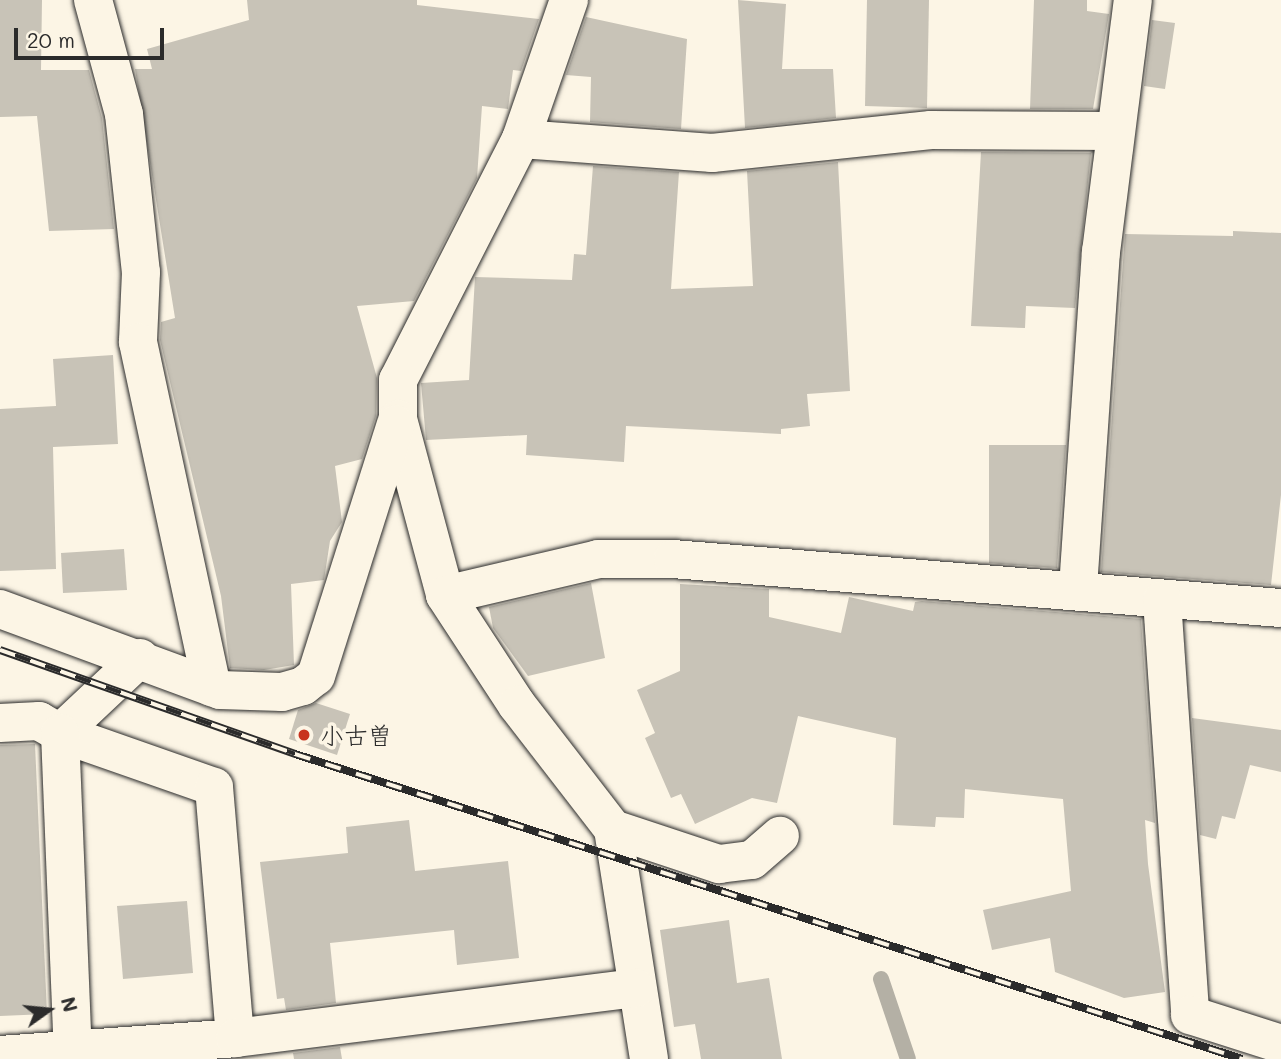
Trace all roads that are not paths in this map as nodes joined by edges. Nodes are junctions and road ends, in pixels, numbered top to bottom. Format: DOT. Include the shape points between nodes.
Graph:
graph roads {
  1 [pos="93,0"];
  2 [pos="569,0"];
  3 [pos="1133,0"];
  4 [pos="1115,131"];
  5 [pos="520,139"];
  6 [pos="398,419"];
  7 [pos="1078,588"];
  8 [pos="445,595"];
  9 [pos="1163,600"];
  10 [pos="1281,608"];
  11 [pos="0,609"];
  12 [pos="141,658"];
  13 [pos="212,687"];
  14 [pos="0,723"];
  15 [pos="60,733"];
  16 [pos="614,829"];
  17 [pos="780,836"];
  18 [pos="636,988"];
  19 [pos="235,1038"];
  20 [pos="1281,1044"];
  21 [pos="73,1051"];
  22 [pos="0,1055"];
  23 [pos="649,1059"];
  1 -- 13 [label="street" via="124,114 141,272 138,342"];
  2 -- 5 [label="street"];
  3 -- 4 [label="street"];
  4 -- 5 [label="street" via="931,130 712,153"];
  4 -- 7 [label="street"];
  5 -- 6 [label="street" via="398,380"];
  6 -- 8 [label="street"];
  6 -- 13 [label="street" via="316,676 282,692"];
  7 -- 8 [label="street" via="598,559"];
  7 -- 9 [label="street"];
  8 -- 16 [label="street" via="517,705"];
  9 -- 10 [label="street"];
  9 -- 20 [label="street" via="1189,1015"];
  11 -- 12 [label="street"];
  12 -- 13 [label="street"];
  12 -- 15 [label="street"];
  14 -- 15 [label="street" via="39,721"];
  15 -- 19 [label="street" via="214,787"];
  15 -- 21 [label="street"];
  16 -- 17 [label="street" via="719,864 752,860"];
  16 -- 18 [label="street"];
  18 -- 19 [label="street"];
  18 -- 23 [label="street"];
  19 -- 21 [label="street"];
  21 -- 22 [label="street"];
}
